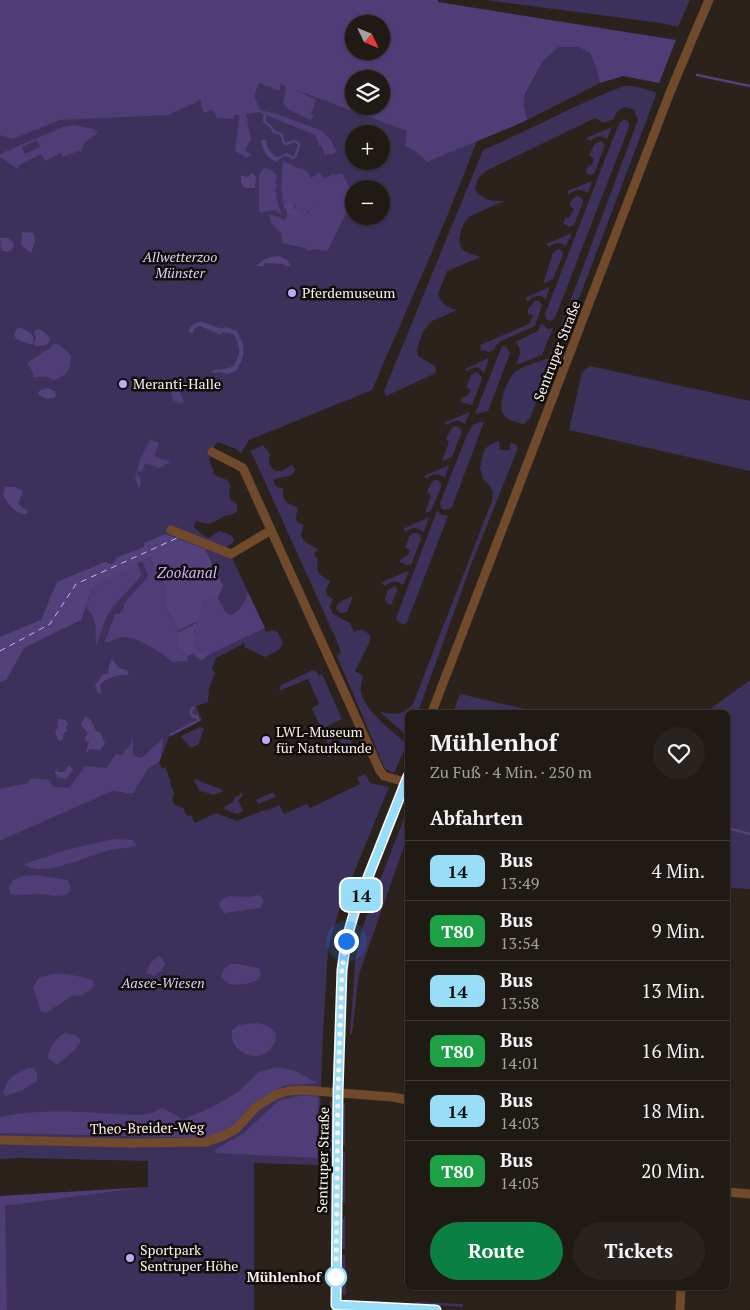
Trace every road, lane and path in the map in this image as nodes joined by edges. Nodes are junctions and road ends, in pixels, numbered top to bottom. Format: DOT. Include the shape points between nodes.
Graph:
graph roads {
  1 [pos="709,0"];
  2 [pos="212,452"];
  3 [pos="171,530"];
  4 [pos="272,530"];
  5 [pos="433,710"];
  6 [pos="405,779"];
  7 [pos="405,782"];
  8 [pos="338,1093"];
  9 [pos="405,1099"];
  10 [pos="0,1140"];
  11 [pos="730,1192"];
  12 [pos="750,1194"];
  13 [pos="681,1290"];
  14 [pos="336,1307"];
  15 [pos="438,1310"];
  16 [pos="680,1310"];
  1 -- 5 [label="street, Sentruper Straße" via="669,95"];
  2 -- 4 [label="street, Sentruper Straße" via="243,468"];
  3 -- 4 [label="street" via="231,554"];
  4 -- 6 [label="street, Sentruper Straße" via="380,771 384,776"];
  7 -- 8 [label="street, Sentruper Straße" via="346,941"];
  8 -- 9 [label="street, Theo-Breider-Weg"];
  8 -- 10 [label="street, Theo-Breider-Weg" via="302,1090 277,1094 256,1107 236,1129 206,1142"];
  8 -- 14 [label="street, Sentruper Straße"];
  11 -- 12 [label="street"];
  13 -- 16 [label="street"];
  14 -- 15 [label="street"];
}
